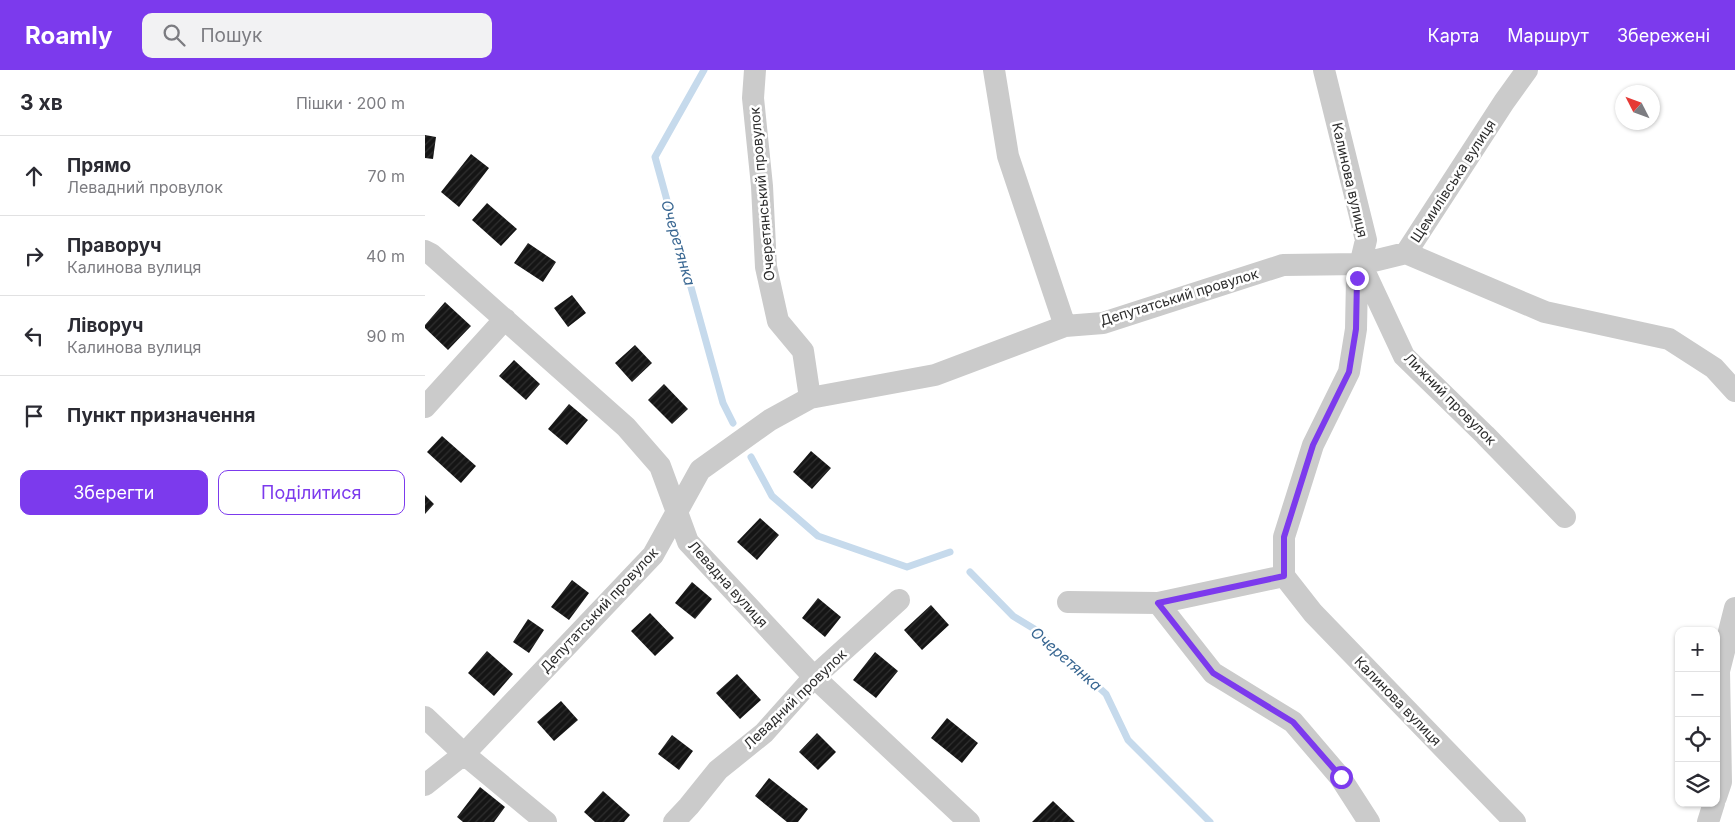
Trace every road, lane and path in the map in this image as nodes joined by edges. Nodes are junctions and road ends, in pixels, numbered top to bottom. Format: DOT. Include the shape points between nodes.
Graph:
graph roads {
  1 [pos="755,70"];
  2 [pos="993,70"];
  3 [pos="1324,70"];
  4 [pos="1527,70"];
  5 [pos="425,251"];
  6 [pos="1406,253"];
  7 [pos="1361,264"];
  8 [pos="505,319"];
  9 [pos="1065,326"];
  10 [pos="1735,391"];
  11 [pos="810,398"];
  12 [pos="425,407"];
  13 [pos="677,513"];
  14 [pos="1565,517"];
  15 [pos="1284,576"];
  16 [pos="899,600"];
  17 [pos="1067,602"];
  18 [pos="1158,603"];
  19 [pos="1735,608"];
  20 [pos="814,678"];
  21 [pos="425,717"];
  22 [pos="464,754"];
  23 [pos="425,785"];
  24 [pos="1720,785"];
  25 [pos="1713,807"];
  26 [pos="546,822"];
  27 [pos="673,822"];
  28 [pos="969,822"];
  29 [pos="1369,822"];
  30 [pos="1515,822"];
  31 [pos="1708,822"];
  1 -- 11 [label="street, Очеретянський провулок" via="753,98 766,267 778,321 803,351"];
  2 -- 9 [label="street" via="1009,156"];
  3 -- 7 [label="street, Калинова вулиця" via="1366,240"];
  4 -- 6 [label="street, Щемилівська вулиця"];
  5 -- 8 [label="street, Левадна вулиця"];
  6 -- 7 [label="street, Щемилівська вулиця"];
  6 -- 10 [label="street" via="1545,312 1669,339 1715,368"];
  7 -- 9 [label="street, Депутатський провулок" via="1283,265 1103,323"];
  7 -- 14 [label="street, Лижний провулок" via="1404,356"];
  7 -- 15 [label="street, Калинова вулиця" via="1349,372 1313,445 1284,537"];
  8 -- 12 [label="street"];
  8 -- 13 [label="street, Левадна вулиця" via="626,427 660,466"];
  9 -- 11 [label="street, Депутатський провулок" via="935,375"];
  11 -- 13 [label="street, Депутатський провулок" via="770,420 700,470"];
  13 -- 20 [label="street, Левадна вулиця" via="688,542"];
  13 -- 22 [label="street, Депутатський провулок" via="653,555"];
  15 -- 18 [label="street"];
  15 -- 30 [label="street, Калинова вулиця" via="1313,613"];
  16 -- 20 [label="street, Левадний провулок"];
  17 -- 18 [label="street"];
  18 -- 29 [label="street" via="1213,673 1293,722 1341,777"];
  19 -- 24 [label="street" via="1719,671"];
  20 -- 27 [label="street, Левадний провулок" via="764,733 718,770"];
  20 -- 28 [label="street, Левадна вулиця"];
  21 -- 22 [label="street"];
  22 -- 23 [label="street, Депутатський провулок"];
  22 -- 26 [label="street"];
  25 -- 31 [label="street"];
}
